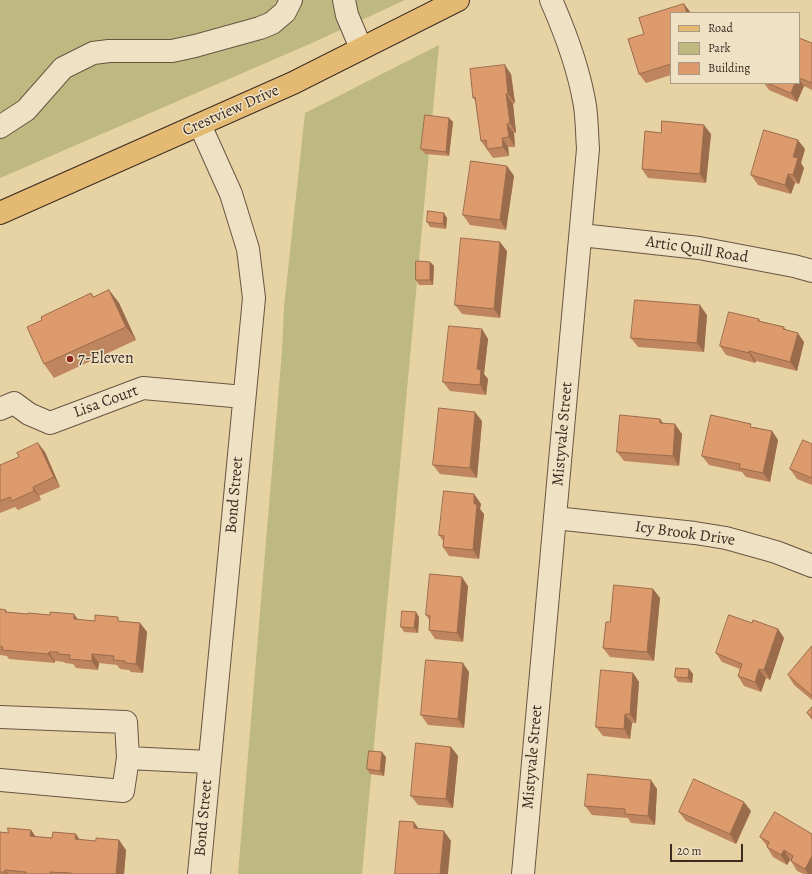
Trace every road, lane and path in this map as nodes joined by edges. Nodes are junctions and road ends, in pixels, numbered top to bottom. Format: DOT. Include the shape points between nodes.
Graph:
graph roads {
  1 [pos="291,0"];
  2 [pos="344,0"];
  3 [pos="458,0"];
  4 [pos="551,0"];
  5 [pos="361,48"];
  6 [pos="200,125"];
  7 [pos="0,128"];
  8 [pos="0,213"];
  9 [pos="581,235"];
  10 [pos="812,271"];
  11 [pos="244,397"];
  12 [pos="0,409"];
  13 [pos="555,518"];
  14 [pos="812,566"];
  15 [pos="0,717"];
  16 [pos="128,758"];
  17 [pos="209,762"];
  18 [pos="0,780"];
  19 [pos="199,874"];
  20 [pos="523,874"];
  1 -- 7 [label="street" via="285,12 272,23 239,34 172,51 101,52 63,68 26,110"];
  2 -- 5 [label="street" via="347,15"];
  3 -- 5 [label="main road, Crestview Drive"];
  4 -- 9 [label="street, Mistyvale Street" via="577,67 585,106 588,149"];
  5 -- 6 [label="main road, Crestview Drive" via="293,83"];
  6 -- 8 [label="main road, Crestview Drive"];
  6 -- 11 [label="street, Bond Street" via="231,194 248,249 254,298"];
  9 -- 10 [label="street, Artic Quill Road" via="698,248"];
  9 -- 13 [label="street, Mistyvale Street"];
  11 -- 12 [label="street, Lisa Court" via="143,388 50,423 29,414 14,403"];
  11 -- 17 [label="street, Bond Street"];
  13 -- 14 [label="street, Icy Brook Drive" via="726,538 776,552"];
  13 -- 20 [label="street, Mistyvale Street"];
  15 -- 16 [label="street" via="126,722"];
  16 -- 17 [label="street"];
  16 -- 18 [label="street" via="123,791"];
  17 -- 19 [label="street, Bond Street"];
}
